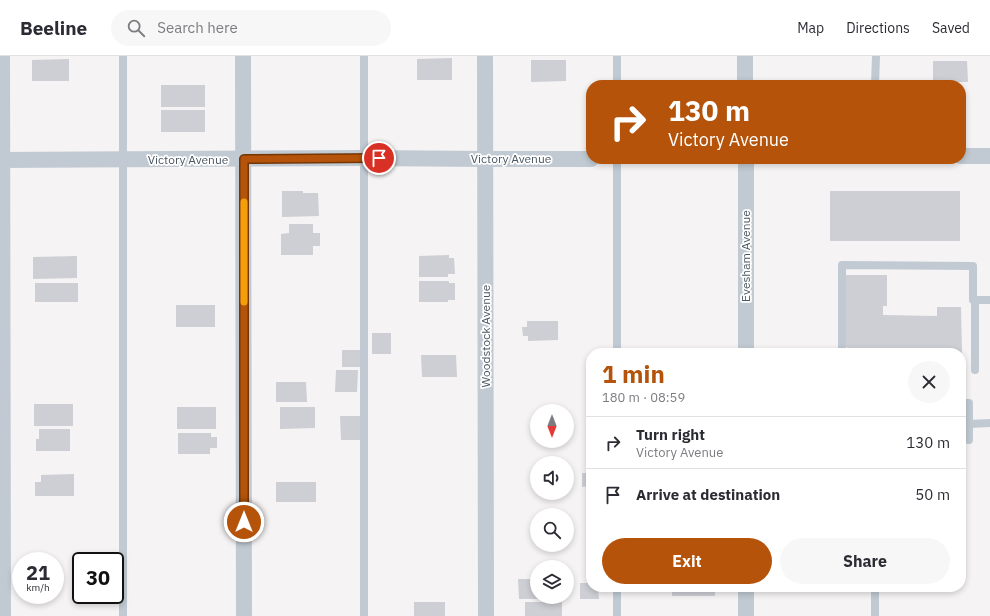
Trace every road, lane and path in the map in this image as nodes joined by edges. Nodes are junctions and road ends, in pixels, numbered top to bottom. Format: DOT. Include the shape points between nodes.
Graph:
graph roads {
  1 [pos="2,56"];
  2 [pos="123,56"];
  3 [pos="243,56"];
  4 [pos="364,56"];
  5 [pos="485,56"];
  6 [pos="617,56"];
  7 [pos="745,56"];
  8 [pos="876,56"];
  9 [pos="617,80"];
  10 [pos="745,80"];
  11 [pos="875,80"];
  12 [pos="966,156"];
  13 [pos="990,156"];
  14 [pos="364,158"];
  15 [pos="244,159"];
  16 [pos="486,159"];
  17 [pos="586,159"];
  18 [pos="1,160"];
  19 [pos="123,160"];
  20 [pos="617,164"];
  21 [pos="746,164"];
  22 [pos="975,300"];
  23 [pos="990,300"];
  24 [pos="617,348"];
  25 [pos="746,348"];
  26 [pos="842,348"];
  27 [pos="975,370"];
  28 [pos="966,403"];
  29 [pos="990,423"];
  30 [pos="969,424"];
  31 [pos="966,440"];
  32 [pos="617,592"];
  33 [pos="746,592"];
  34 [pos="875,592"];
  35 [pos="3,616"];
  36 [pos="123,616"];
  37 [pos="244,616"];
  38 [pos="364,616"];
  39 [pos="486,616"];
  40 [pos="617,616"];
  41 [pos="746,616"];
  42 [pos="875,616"];
  1 -- 18 [label="street"];
  2 -- 19 [label="lane"];
  3 -- 15 [label="street"];
  4 -- 14 [label="lane"];
  5 -- 16 [label="street, Woodstock Avenue"];
  6 -- 9 [label="lane"];
  7 -- 10 [label="street"];
  8 -- 11 [label="lane"];
  12 -- 13 [label="street"];
  14 -- 15 [label="street, Victory Avenue"];
  14 -- 16 [label="street, Victory Avenue"];
  14 -- 38 [label="lane"];
  15 -- 19 [label="street, Victory Avenue"];
  15 -- 37 [label="street"];
  16 -- 17 [label="street, Victory Avenue"];
  16 -- 39 [label="street, Woodstock Avenue"];
  18 -- 19 [label="street, Victory Avenue"];
  18 -- 35 [label="street"];
  19 -- 36 [label="lane"];
  20 -- 24 [label="lane"];
  21 -- 25 [label="street, Evesham Avenue"];
  22 -- 23 [label="lane"];
  22 -- 26 [label="lane" via="973,266 842,265"];
  22 -- 27 [label="lane"];
  28 -- 30 [label="lane" via="969,403"];
  29 -- 30 [label="lane"];
  30 -- 31 [label="lane" via="969,440"];
  32 -- 40 [label="lane"];
  33 -- 41 [label="street"];
  34 -- 42 [label="lane"];
}
